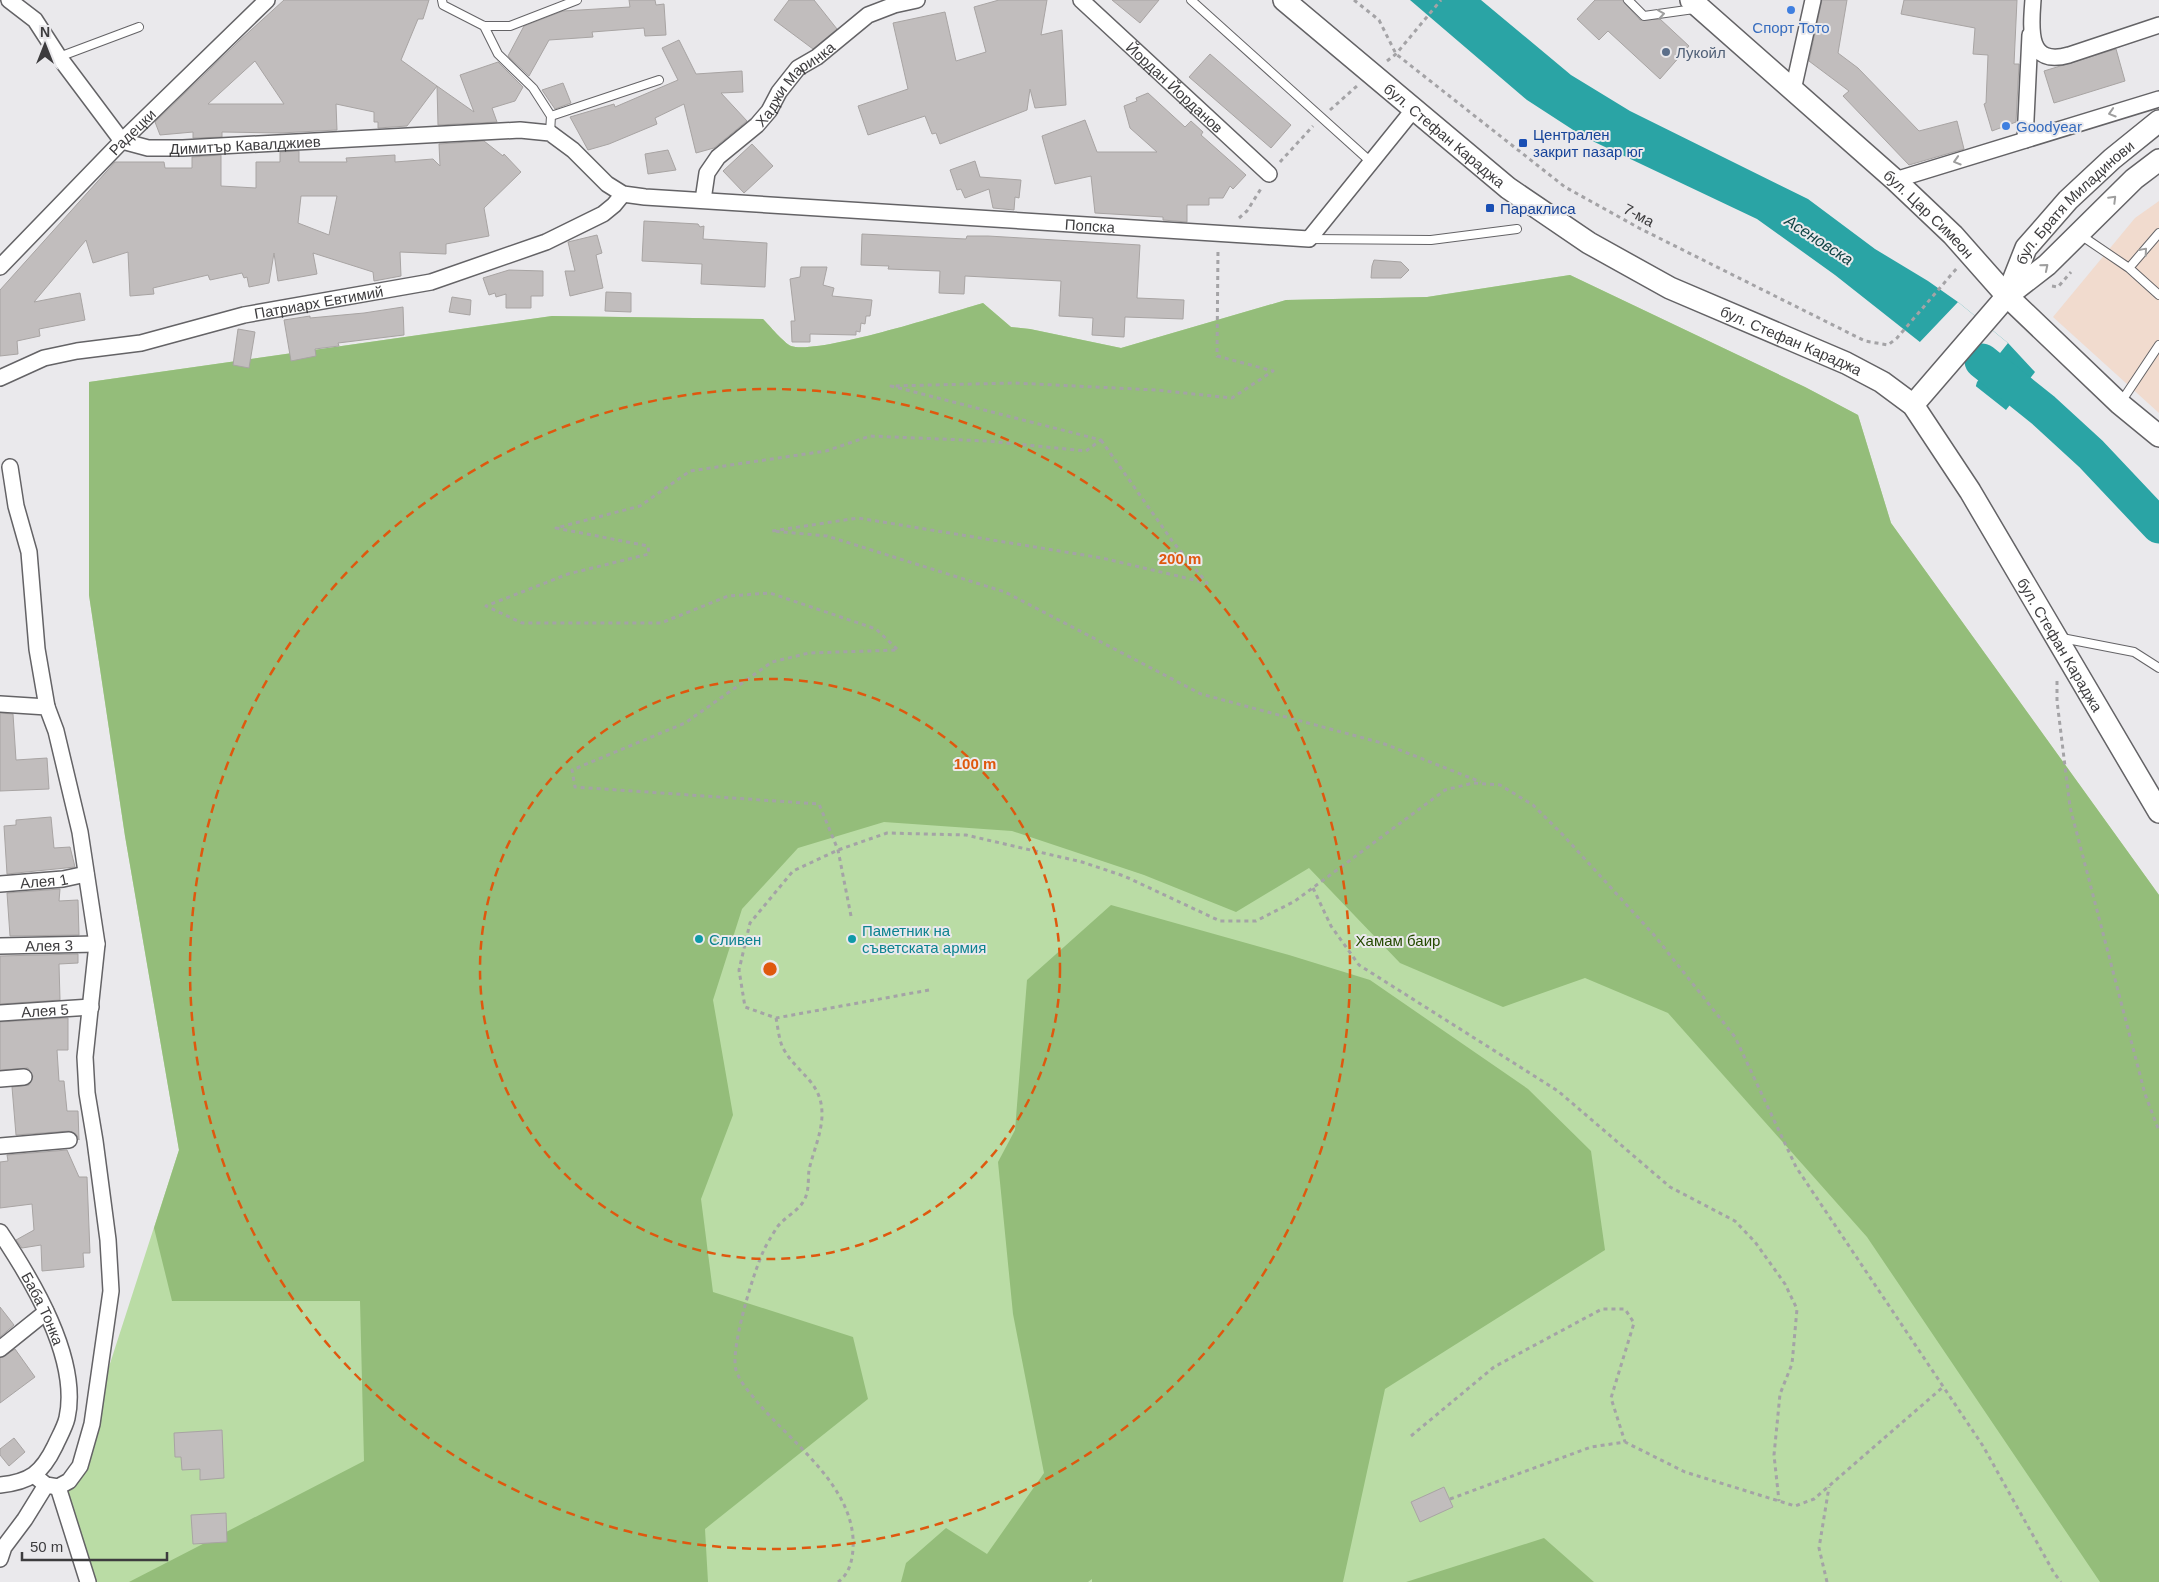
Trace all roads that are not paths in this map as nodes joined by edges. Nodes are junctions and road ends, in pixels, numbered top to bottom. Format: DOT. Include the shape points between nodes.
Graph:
graph roads {
  1 [pos="9,0"];
  2 [pos="268,0"];
  3 [pos="442,0"];
  4 [pos="577,0"];
  5 [pos="917,0"];
  6 [pos="1081,0"];
  7 [pos="1191,0"];
  8 [pos="1284,0"];
  9 [pos="1628,0"];
  10 [pos="1813,0"];
  11 [pos="2033,0"];
  12 [pos="1696,4"];
  13 [pos="2159,25"];
  14 [pos="484,26"];
  15 [pos="139,27"];
  16 [pos="2030,31"];
  17 [pos="59,57"];
  18 [pos="659,80"];
  19 [pos="1793,90"];
  20 [pos="2159,99"];
  21 [pos="1414,109"];
  22 [pos="551,116"];
  23 [pos="2159,122"];
  24 [pos="550,133"];
  25 [pos="2025,140"];
  26 [pos="122,141"];
  27 [pos="2159,160"];
  28 [pos="1372,163"];
  29 [pos="1269,174"];
  30 [pos="1895,180"];
  31 [pos="623,194"];
  32 [pos="702,200"];
  33 [pos="1518,229"];
  34 [pos="2159,233"];
  35 [pos="2079,234"];
  36 [pos="1310,239"];
  37 [pos="0,267"];
  38 [pos="2129,268"];
  39 [pos="2159,295"];
  40 [pos="2007,296"];
  41 [pos="2159,345"];
  42 [pos="0,378"];
  43 [pos="2120,404"];
  44 [pos="1913,405"];
  45 [pos="2159,436"];
  46 [pos="10,467"];
  47 [pos="2058,638"];
  48 [pos="2159,668"];
  49 [pos="0,704"];
  50 [pos="47,707"];
  51 [pos="2159,812"];
  52 [pos="86,874"];
  53 [pos="0,884"];
  54 [pos="97,944"];
  55 [pos="0,946"];
  56 [pos="91,1008"];
  57 [pos="0,1013"];
  58 [pos="24,1077"];
  59 [pos="0,1079"];
  60 [pos="69,1140"];
  61 [pos="0,1146"];
  62 [pos="0,1232"];
  63 [pos="5,1250"];
  64 [pos="46,1312"];
  65 [pos="0,1349"];
  66 [pos="46,1482"];
  67 [pos="0,1485"];
  68 [pos="1,1551"];
  69 [pos="88,1582"];
  1 -- 17 [label="street" via="36,20"];
  2 -- 26 [label="street, Радецки"];
  3 -- 14 [label="lane" via="443,5"];
  4 -- 14 [label="lane" via="510,26"];
  5 -- 32 [label="street, Хаджи Маринка" via="894,4 868,15 817,57 798,68 757,125 718,157 707,173"];
  6 -- 29 [label="street, Йордан Йорданов"];
  7 -- 28 [label="lane"];
  8 -- 21 [label="main road, бул. Стефан Караджа"];
  9 -- 12 [label="lane, one-way" via="1644,16"];
  10 -- 19 [label="street"];
  11 -- 16 [label="street"];
  12 -- 19 [label="main road, бул. Цар Симеон"];
  13 -- 16 [label="street" via="2062,57 2041,52"];
  14 -- 22 [label="lane" via="498,54 533,88"];
  15 -- 17 [label="lane"];
  16 -- 25 [label="street"];
  17 -- 26 [label="street"];
  18 -- 22 [label="lane"];
  19 -- 30 [label="main road, бул. Цар Симеон"];
  20 -- 25 [label="street, one-way"];
  21 -- 28 [label="street"];
  21 -- 44 [label="main road, бул. Стефан Караджа" via="1508,188 1589,243 1670,288 1846,363 1882,382"];
  22 -- 24 [label="lane"];
  23 -- 40 [label="main road, бул. Братя Миладинови" via="2112,158 2068,200 2032,241 2026,248"];
  24 -- 26 [label="street, Димитър Кавалджиев" via="520,130 183,148 148,148"];
  24 -- 31 [label="street" via="574,150 607,184"];
  25 -- 30 [label="street, one-way"];
  26 -- 37 [label="street, Радецки"];
  35 -- 27 [label="main road, бул. Братя Миладинови, one-way" via="2134,178"];
  28 -- 36 [label="street"];
  30 -- 40 [label="main road, бул. Цар Симеон" via="1953,235"];
  31 -- 32 [label="street, Попска"];
  31 -- 42 [label="street, Патриарх Евтимий" via="603,214 546,242 431,282 244,315 141,343 77,350 44,358"];
  32 -- 36 [label="street, Попска"];
  33 -- 36 [label="lane" via="1431,240"];
  38 -- 34 [label="lane, one-way"];
  35 -- 38 [label="lane"];
  40 -- 35 [label="main road, бул. Братя Миладинови, one-way" via="2047,266"];
  38 -- 39 [label="lane"];
  40 -- 43 [label="main road, бул. Цар Симеон"];
  40 -- 44 [label="main road, бул. Братя Миладинови"];
  41 -- 43 [label="lane"];
  43 -- 45 [label="main road, бул. Цар Симеон"];
  44 -- 47 [label="main road, бул. Стефан Караджа" via="1970,491"];
  46 -- 50 [label="street" via="16,506 29,552 37,649"];
  47 -- 48 [label="lane" via="2134,652"];
  47 -- 51 [label="main road, бул. Стефан Караджа"];
  49 -- 50 [label="street"];
  50 -- 52 [label="street" via="56,731 80,832"];
  52 -- 53 [label="street, Алея 1"];
  52 -- 54 [label="street"];
  54 -- 55 [label="street, Алея 3"];
  54 -- 56 [label="street"];
  56 -- 57 [label="street, Алея 5"];
  56 -- 66 [label="street" via="85,1057 87,1093 108,1240 111,1291 92,1424 80,1466 69,1481"];
  58 -- 59 [label="street"];
  60 -- 61 [label="street"];
  62 -- 63 [label="street, Баба Тонка"];
  63 -- 64 [label="street, Баба Тонка"];
  64 -- 65 [label="street"];
  64 -- 66 [label="street, Баба Тонка" via="64,1357 70,1390 67,1419 50,1456"];
  66 -- 67 [label="street"];
  66 -- 68 [label="street" via="25,1519"];
  66 -- 69 [label="street"];
}
